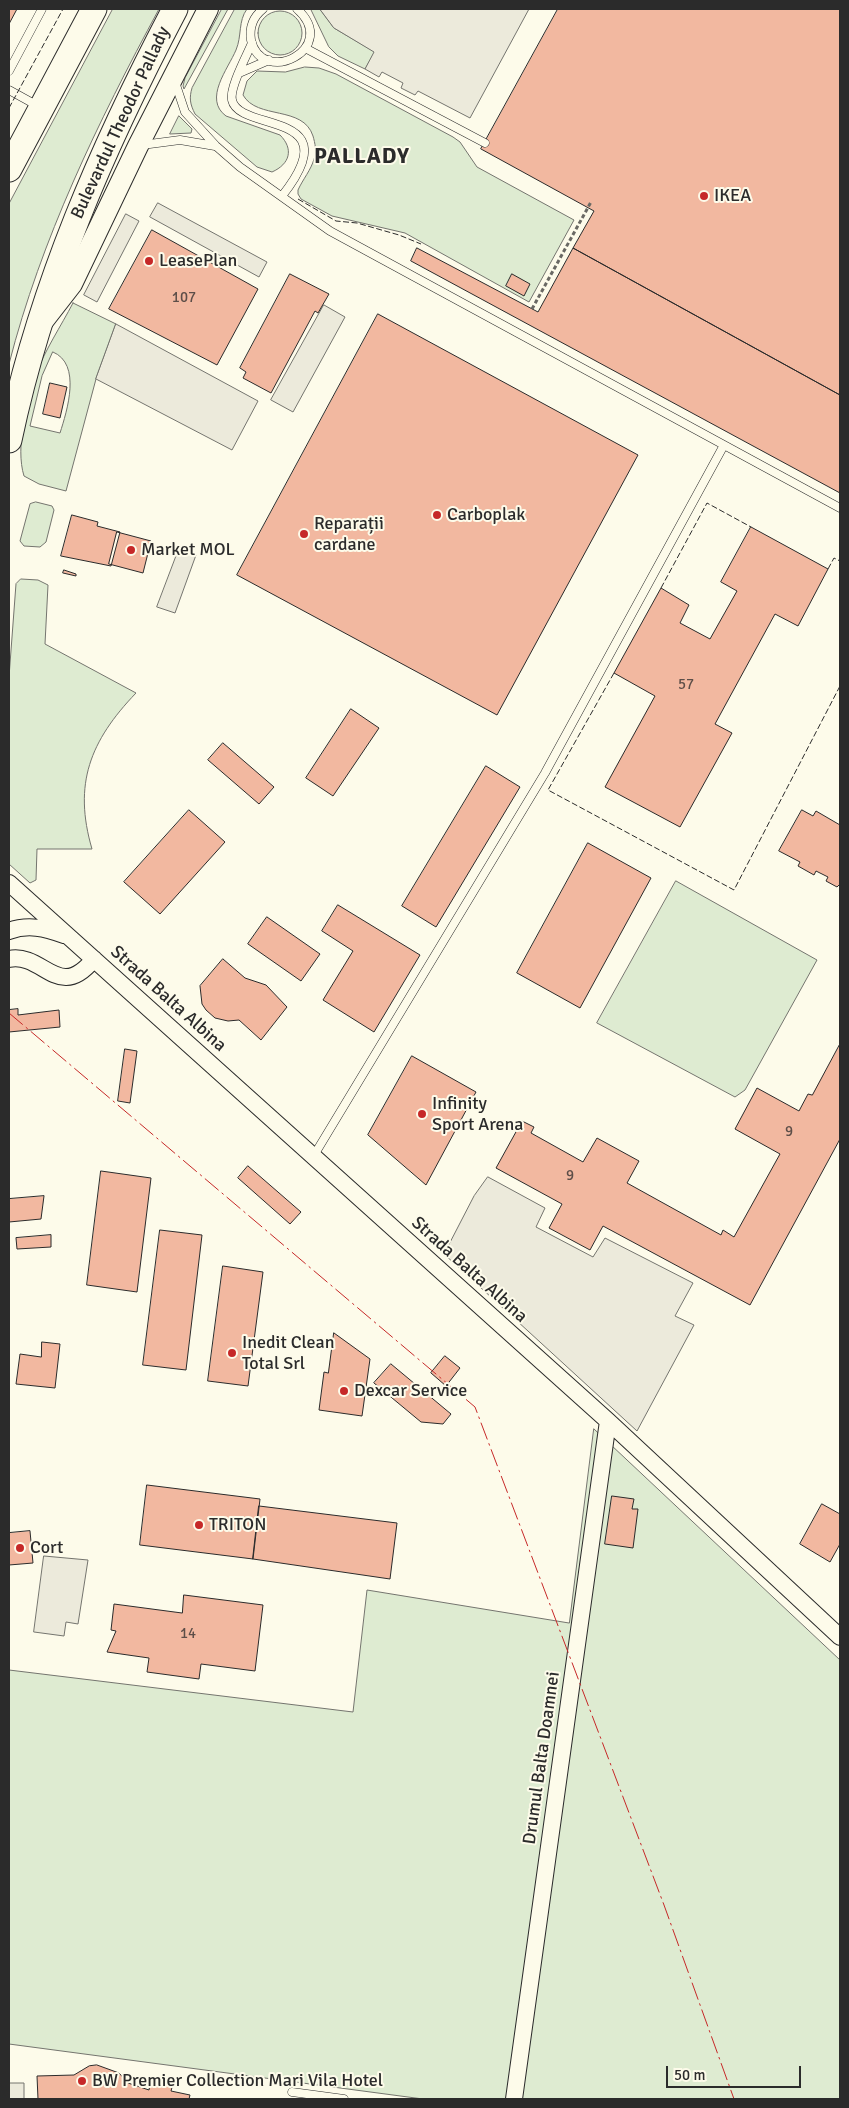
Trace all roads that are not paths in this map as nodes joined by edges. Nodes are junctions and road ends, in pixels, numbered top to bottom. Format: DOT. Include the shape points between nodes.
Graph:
graph roads {
  1 [pos="42,9"];
  2 [pos="94,9"];
  3 [pos="175,9"];
  4 [pos="208,9"];
  5 [pos="263,9"];
  6 [pos="297,9"];
  7 [pos="252,43"];
  8 [pos="305,48"];
  9 [pos="269,60"];
  10 [pos="9,71"];
  11 [pos="239,73"];
  12 [pos="173,76"];
  13 [pos="9,90"];
  14 [pos="41,107"];
  15 [pos="485,143"];
  16 [pos="138,146"];
  17 [pos="216,146"];
  18 [pos="9,168"];
  19 [pos="282,196"];
  20 [pos="39,325"];
  21 [pos="9,440"];
  22 [pos="724,445"];
  23 [pos="840,508"];
  24 [pos="9,883"];
  25 [pos="9,931"];
  26 [pos="68,936"];
  27 [pos="9,959"];
  28 [pos="94,959"];
  29 [pos="314,1157"];
  30 [pos="608,1421"];
  31 [pos="840,1637"];
  32 [pos="292,2092"];
  33 [pos="344,2099"];
  34 [pos="514,2099"];
  1 -- 10 [label="lane"];
  2 -- 14 [label="main road"];
  3 -- 20 [label="main road, Bulevardul Theodor Pallady" via="94,174"];
  4 -- 12 [label="street"];
  5 -- 7 [label="lane" via="251,25"];
  6 -- 8 [label="lane" via="308,22 310,31"];
  7 -- 9 [label="lane"];
  7 -- 11 [label="lane"];
  8 -- 9 [label="lane" via="293,60"];
  8 -- 15 [label="lane"];
  9 -- 11 [label="lane"];
  11 -- 19 [label="lane" via="231,95 233,105 245,114 286,128 303,147 302,168"];
  12 -- 16 [label="street"];
  12 -- 17 [label="lane" via="185,112"];
  13 -- 14 [label="lane"];
  14 -- 18 [label="main road"];
  16 -- 17 [label="lane" via="180,140"];
  16 -- 20 [label="street" via="72,284"];
  17 -- 19 [label="lane"];
  19 -- 22 [label="lane" via="352,244"];
  20 -- 21 [label="main road, Bulevardul Theodor Pallady"];
  22 -- 23 [label="lane"];
  22 -- 29 [label="lane" via="545,773"];
  24 -- 26 [label="street, Strada Balta Albina"];
  25 -- 26 [label="street, Strada Balta Albina" via="36,927"];
  26 -- 28 [label="street, Strada Balta Albina"];
  27 -- 28 [label="street" via="26,960 53,975 67,977 79,974"];
  28 -- 29 [label="street, Strada Balta Albina"];
  29 -- 30 [label="street, Strada Balta Albina"];
  30 -- 31 [label="street, Strada Balta Albina"];
  30 -- 34 [label="street, Drumul Balta Doamnei"];
  32 -- 33 [label="lane"];
}
